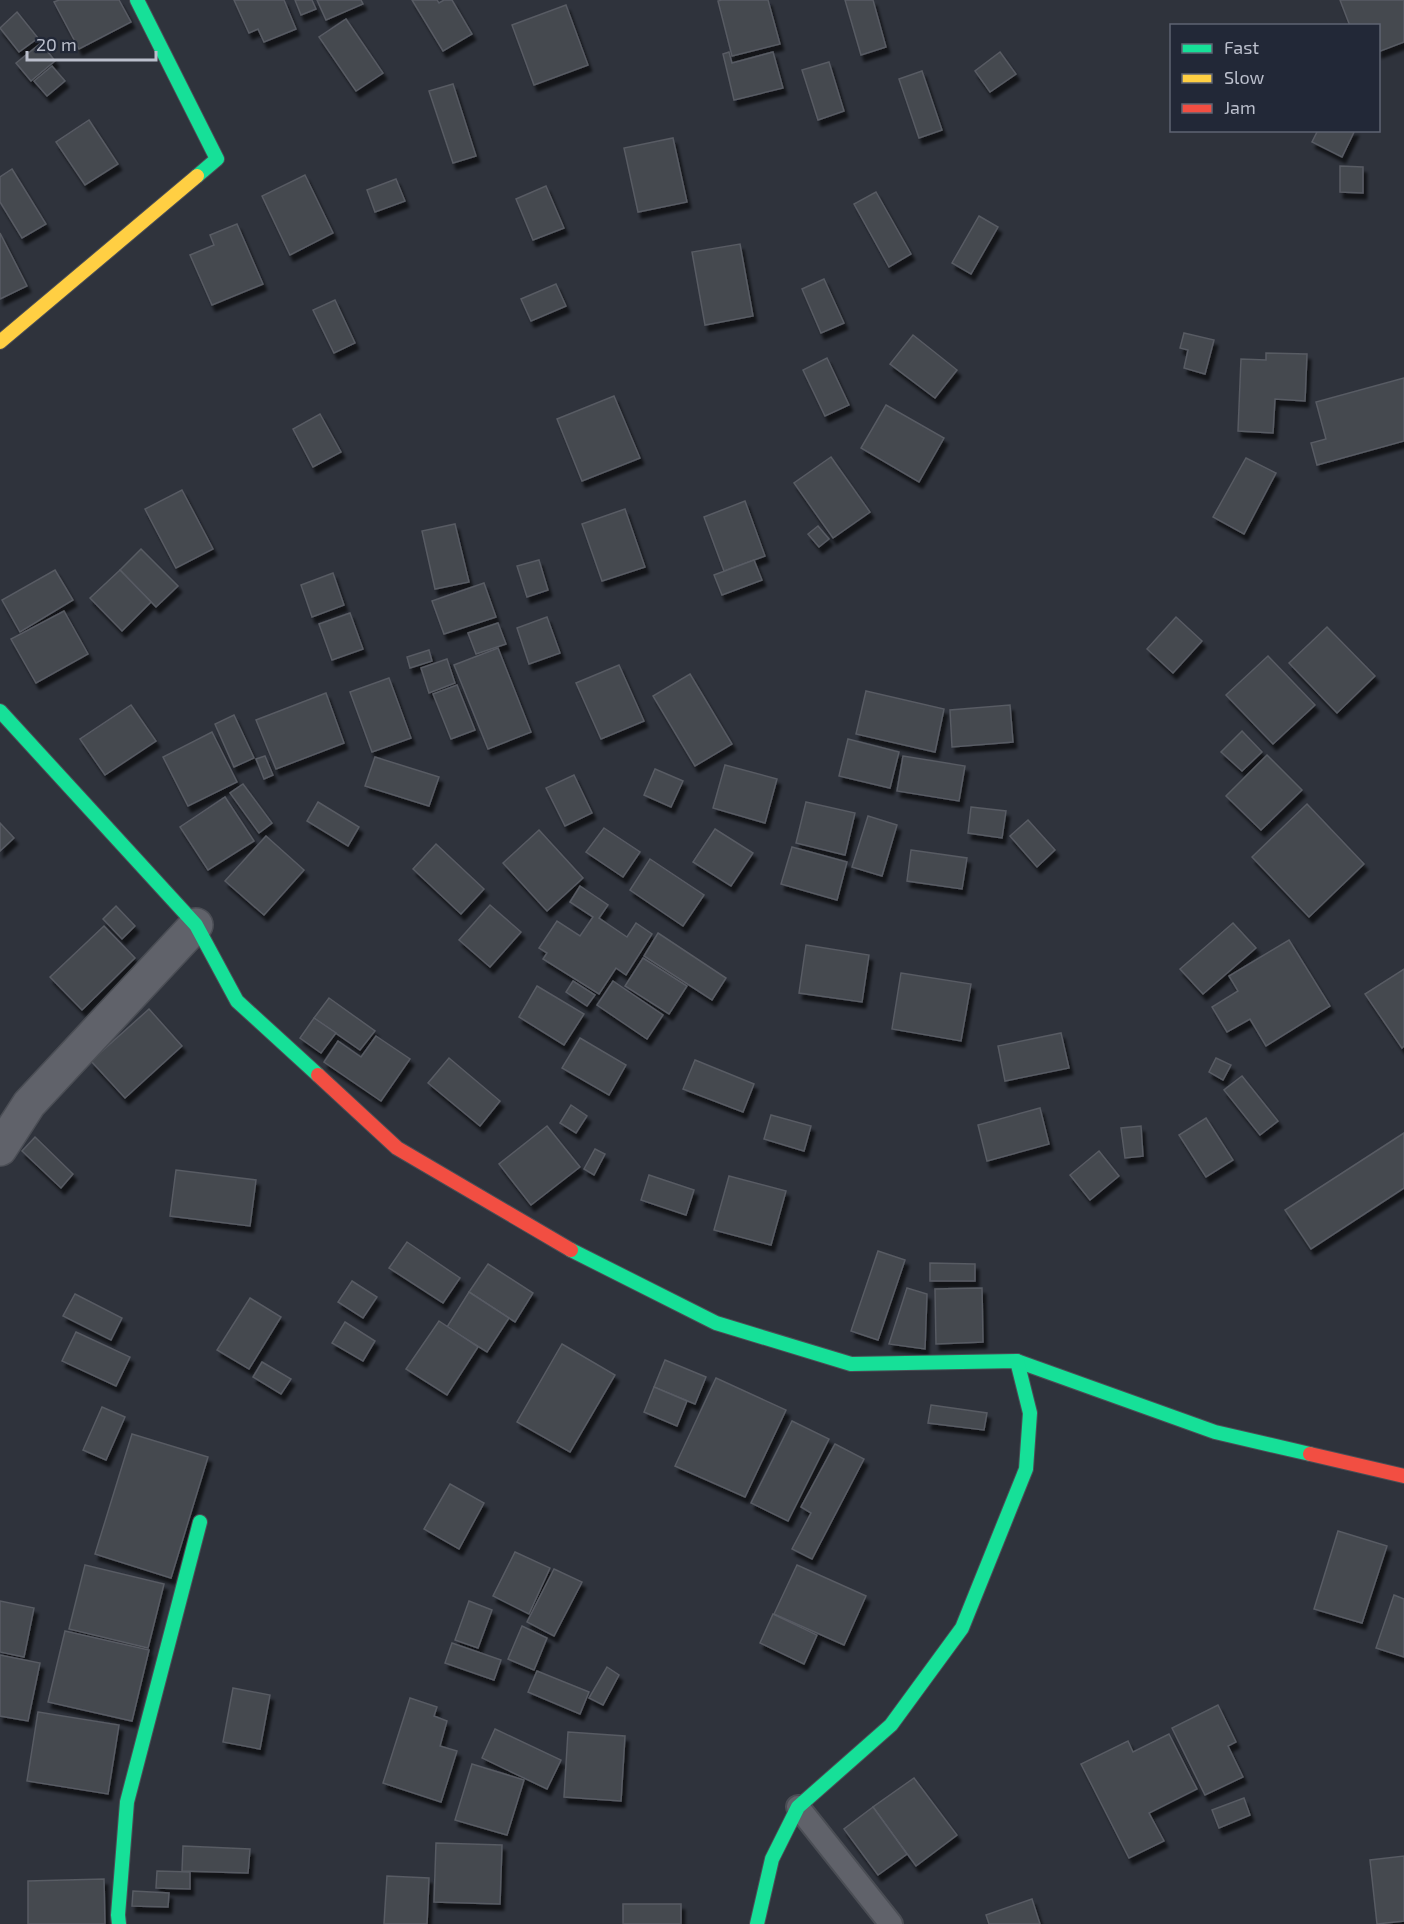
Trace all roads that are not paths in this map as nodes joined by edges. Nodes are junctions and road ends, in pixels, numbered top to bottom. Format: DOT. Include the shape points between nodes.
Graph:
graph roads {
  1 [pos="137,0"];
  2 [pos="0,342"];
  3 [pos="0,711"];
  4 [pos="196,925"];
  5 [pos="0,1149"];
  6 [pos="1017,1362"];
  7 [pos="1404,1476"];
  8 [pos="200,1522"];
  9 [pos="798,1807"];
  10 [pos="119,1924"];
  11 [pos="757,1924"];
  12 [pos="891,1924"];
  1 -- 2 [label="street" via="217,159"];
  3 -- 4 [label="street"];
  4 -- 5 [label="street" via="29,1104"];
  4 -- 6 [label="street" via="237,1002 397,1148 558,1244 716,1323 851,1364"];
  6 -- 7 [label="street" via="1215,1432"];
  6 -- 9 [label="street" via="1030,1413 1026,1469 962,1628 891,1725"];
  8 -- 10 [label="street" via="127,1802"];
  9 -- 11 [label="street" via="772,1859"];
  9 -- 12 [label="lane"];
}
